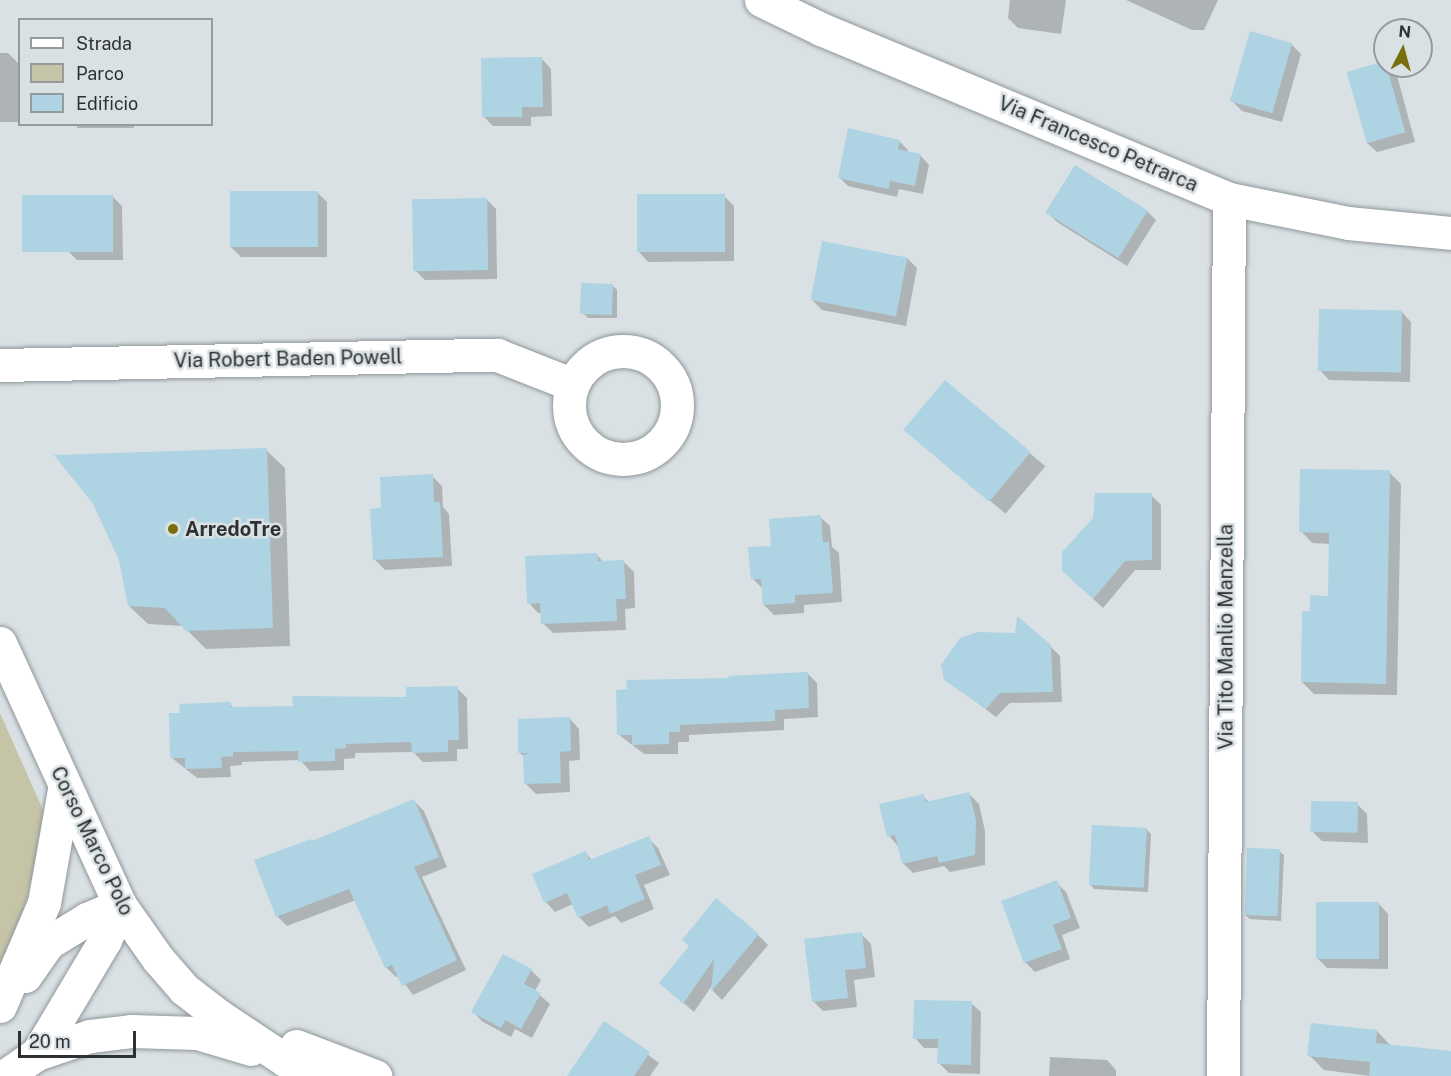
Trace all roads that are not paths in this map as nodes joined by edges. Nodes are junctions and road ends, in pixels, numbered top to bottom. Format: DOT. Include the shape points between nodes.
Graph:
graph roads {
  1 [pos="761,0"];
  2 [pos="1229,199"];
  3 [pos="1451,232"];
  4 [pos="0,364"];
  5 [pos="571,384"];
  6 [pos="0,643"];
  7 [pos="64,789"];
  8 [pos="120,905"];
  9 [pos="0,1006"];
  10 [pos="0,1012"];
  11 [pos="219,1016"];
  12 [pos="37,1054"];
  13 [pos="285,1060"];
  14 [pos="4,1076"];
  15 [pos="320,1076"];
  16 [pos="375,1076"];
  17 [pos="1223,1076"];
  1 -- 2 [label="street, Via Francesco Petrarca" via="821,29"];
  2 -- 3 [label="street, Via Francesco Petrarca" via="1348,223"];
  2 -- 17 [label="street, Via Tito Manlio Manzella"];
  4 -- 5 [label="street, Via Robert Baden Powell" via="497,355"];
  6 -- 7 [label="street, Corso Marco Polo"];
  7 -- 8 [label="street, Corso Marco Polo"];
  7 -- 9 [label="street" via="44,903"];
  8 -- 10 [label="street" via="87,919 48,943"];
  8 -- 11 [label="street, Corso Marco Polo" via="184,989"];
  8 -- 12 [label="street" via="105,940"];
  11 -- 13 [label="street"];
  11 -- 16 [label="street"];
  12 -- 13 [label="street" via="90,1036 131,1031 197,1033"];
  12 -- 14 [label="street"];
  13 -- 15 [label="street"];
}
